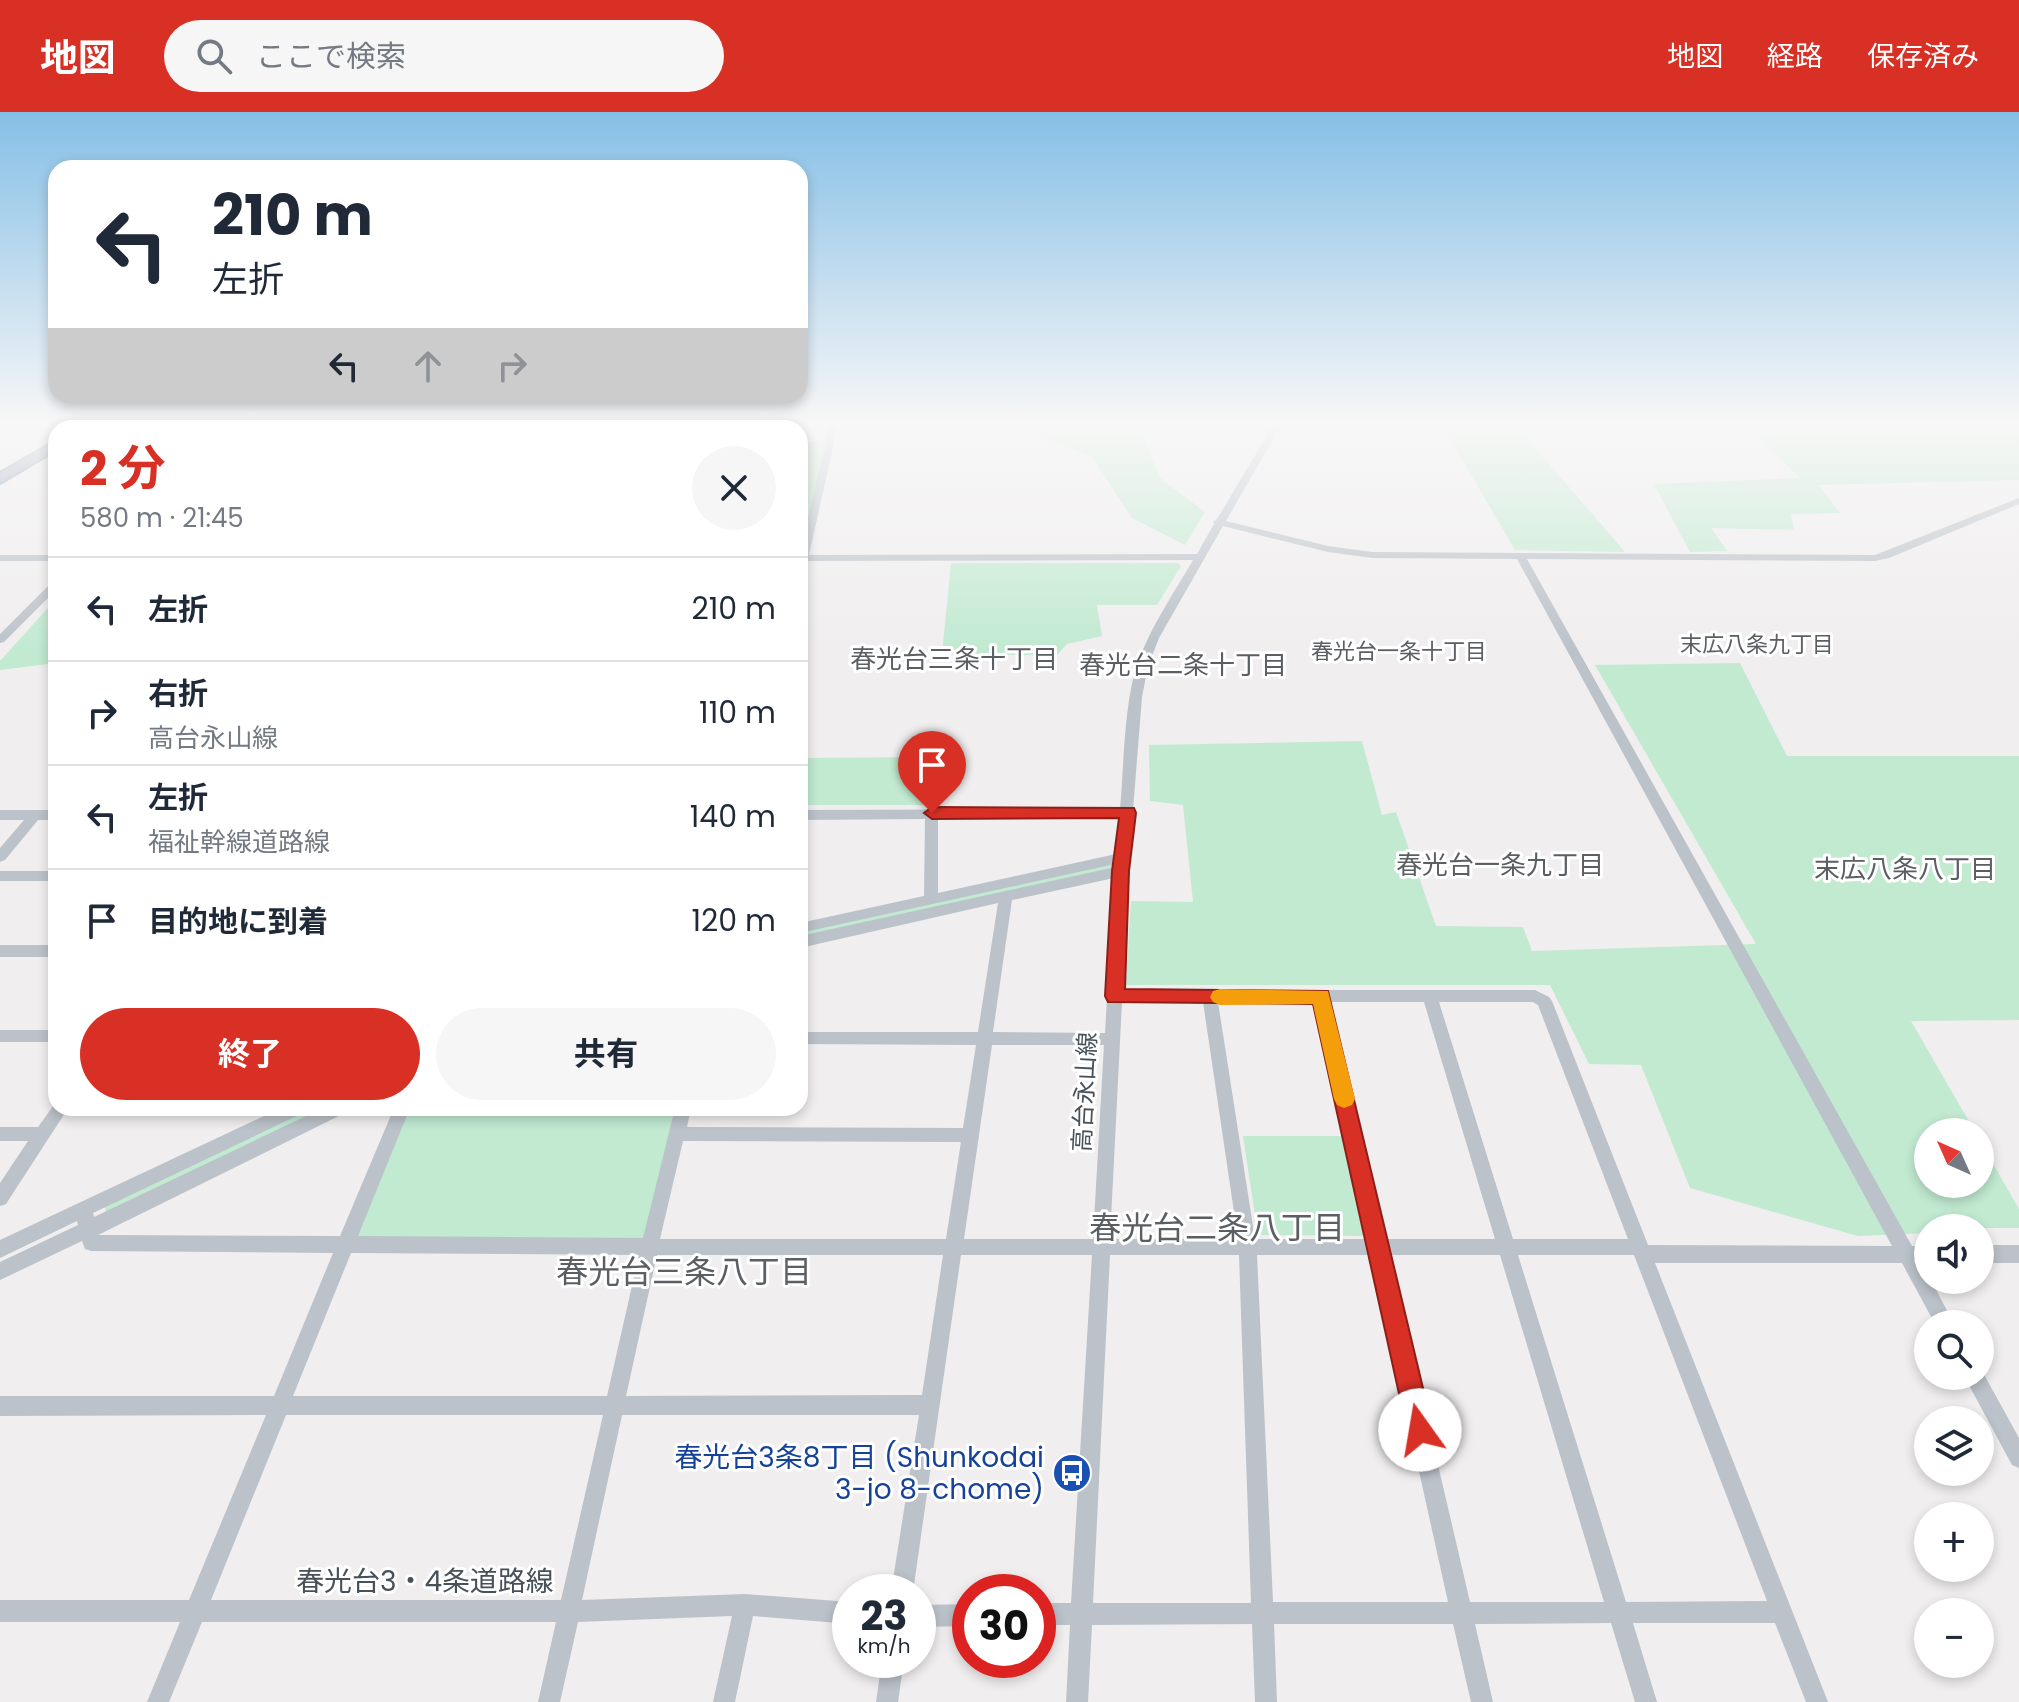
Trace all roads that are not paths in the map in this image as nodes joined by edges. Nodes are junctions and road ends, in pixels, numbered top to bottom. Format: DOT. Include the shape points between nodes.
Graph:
graph roads {
  1 [pos="816,499"];
  2 [pos="1232,499"];
  3 [pos="2019,501"];
  4 [pos="1218,522"];
  5 [pos="808,530"];
  6 [pos="1197,557"];
  7 [pos="1521,557"];
  8 [pos="0,558"];
  9 [pos="48,558"];
  10 [pos="808,558"];
  11 [pos="48,592"];
  12 [pos="0,640"];
  13 [pos="932,813"];
  14 [pos="1128,813"];
  15 [pos="0,815"];
  16 [pos="35,815"];
  17 [pos="48,815"];
  18 [pos="808,815"];
  19 [pos="0,857"];
  20 [pos="1122,865"];
  21 [pos="0,876"];
  22 [pos="48,876"];
  23 [pos="1006,897"];
  24 [pos="931,899"];
  25 [pos="808,926"];
  26 [pos="808,940"];
  27 [pos="0,951"];
  28 [pos="48,951"];
  29 [pos="1115,996"];
  30 [pos="1321,996"];
  31 [pos="1430,996"];
  32 [pos="1210,997"];
  33 [pos="0,1036"];
  34 [pos="48,1036"];
  35 [pos="808,1038"];
  36 [pos="984,1038"];
  37 [pos="1112,1039"];
  38 [pos="54,1116"];
  39 [pos="282,1116"];
  40 [pos="321,1116"];
  41 [pos="399,1116"];
  42 [pos="681,1116"];
  43 [pos="0,1134"];
  44 [pos="42,1134"];
  45 [pos="677,1134"];
  46 [pos="971,1135"];
  47 [pos="0,1198"];
  48 [pos="86,1220"];
  49 [pos="953,1246"];
  50 [pos="345,1247"];
  51 [pos="650,1247"];
  52 [pos="1100,1247"];
  53 [pos="1379,1247"];
  54 [pos="1248,1248"];
  55 [pos="1507,1248"];
  56 [pos="0,1249"];
  57 [pos="1642,1251"];
  58 [pos="1994,1254"];
  59 [pos="2019,1254"];
  60 [pos="1907,1255"];
  61 [pos="1914,1255"];
  62 [pos="0,1271"];
  63 [pos="1937,1310"];
  64 [pos="1982,1390"];
  65 [pos="930,1405"];
  66 [pos="0,1406"];
  67 [pos="614,1406"];
  68 [pos="280,1407"];
  69 [pos="2019,1458"];
  70 [pos="905,1574"];
  71 [pos="745,1605"];
  72 [pos="0,1611"];
  73 [pos="195,1611"];
  74 [pos="569,1611"];
  75 [pos="832,1612"];
  76 [pos="1782,1612"];
  77 [pos="1082,1613"];
  78 [pos="1263,1613"];
  79 [pos="1462,1613"];
  80 [pos="1056,1614"];
  81 [pos="1619,1614"];
  82 [pos="890,1678"];
  83 [pos="158,1702"];
  84 [pos="549,1702"];
  85 [pos="724,1702"];
  86 [pos="887,1702"];
  87 [pos="1077,1702"];
  88 [pos="1266,1702"];
  89 [pos="1482,1702"];
  90 [pos="1646,1702"];
  91 [pos="1817,1702"];
  1 -- 5 [label="street"];
  2 -- 4 [label="street, 高台永山線"];
  3 -- 7 [label="street" via="1875,558"];
  4 -- 6 [label="street, 高台永山線"];
  4 -- 7 [label="street" via="1372,555"];
  6 -- 10 [label="street"];
  6 -- 14 [label="street, 高台永山線" via="1142,666"];
  7 -- 60 [label="street"];
  8 -- 9 [label="street"];
  11 -- 12 [label="street"];
  13 -- 14 [label="street"];
  13 -- 18 [label="street"];
  13 -- 24 [label="street"];
  14 -- 20 [label="street, 高台永山線"];
  15 -- 16 [label="street"];
  16 -- 17 [label="street"];
  16 -- 19 [label="street"];
  20 -- 23 [label="street"];
  20 -- 24 [label="street"];
  20 -- 29 [label="street, 高台永山線"];
  21 -- 22 [label="street"];
  23 -- 26 [label="street"];
  23 -- 36 [label="street"];
  24 -- 25 [label="street"];
  27 -- 28 [label="street"];
  29 -- 32 [label="street"];
  29 -- 37 [label="street, 高台永山線"];
  30 -- 31 [label="street"];
  30 -- 32 [label="street"];
  30 -- 53 [label="street"];
  31 -- 55 [label="street"];
  31 -- 57 [label="street" via="1535,996 1544,1001"];
  32 -- 54 [label="street"];
  33 -- 34 [label="street"];
  35 -- 36 [label="street"];
  36 -- 37 [label="street"];
  36 -- 46 [label="street"];
  37 -- 52 [label="street, 高台永山線"];
  38 -- 44 [label="street"];
  39 -- 48 [label="street"];
  40 -- 48 [label="street"];
  41 -- 50 [label="street"];
  42 -- 45 [label="street"];
  43 -- 44 [label="street"];
  44 -- 47 [label="street"];
  45 -- 46 [label="street"];
  45 -- 51 [label="street"];
  46 -- 49 [label="street"];
  48 -- 50 [label="street" via="91,1243"];
  48 -- 56 [label="street"];
  48 -- 62 [label="street"];
  49 -- 51 [label="street"];
  49 -- 52 [label="street"];
  49 -- 65 [label="street"];
  50 -- 51 [label="street"];
  50 -- 68 [label="street"];
  51 -- 67 [label="street"];
  52 -- 54 [label="street"];
  52 -- 77 [label="street, 高台永山線"];
  53 -- 54 [label="street"];
  53 -- 55 [label="street"];
  53 -- 79 [label="street"];
  54 -- 78 [label="street"];
  55 -- 57 [label="street"];
  55 -- 81 [label="street"];
  57 -- 60 [label="street"];
  57 -- 76 [label="street"];
  58 -- 59 [label="street"];
  60 -- 61 [label="street"];
  60 -- 63 [label="street"];
  64 -- 69 [label="street"];
  65 -- 67 [label="street"];
  65 -- 70 [label="street"];
  66 -- 68 [label="street"];
  67 -- 68 [label="street"];
  67 -- 74 [label="street"];
  68 -- 73 [label="street"];
  71 -- 74 [label="street, 春光台3・4条道路線"];
  71 -- 75 [label="street, 春光台3・4条道路線"];
  71 -- 85 [label="street"];
  72 -- 73 [label="street, 春光台3・4条道路線"];
  73 -- 74 [label="street, 春光台3・4条道路線"];
  73 -- 83 [label="street"];
  74 -- 84 [label="street"];
  76 -- 81 [label="street"];
  76 -- 91 [label="street"];
  77 -- 78 [label="street"];
  77 -- 80 [label="street"];
  77 -- 87 [label="street, 高台永山線"];
  78 -- 79 [label="street"];
  78 -- 88 [label="street"];
  79 -- 81 [label="street"];
  79 -- 89 [label="street"];
  81 -- 90 [label="street"];
  82 -- 86 [label="street"];
}
